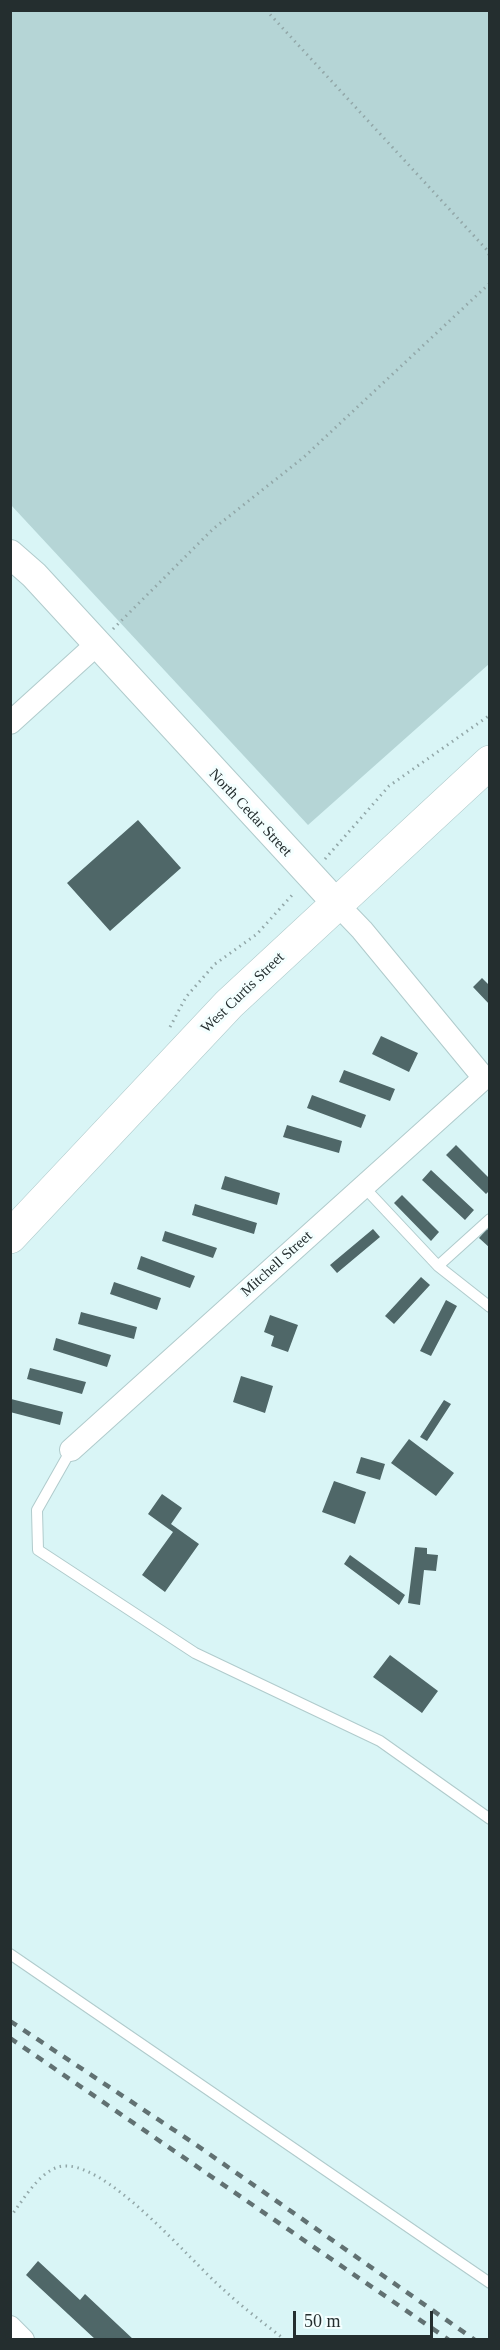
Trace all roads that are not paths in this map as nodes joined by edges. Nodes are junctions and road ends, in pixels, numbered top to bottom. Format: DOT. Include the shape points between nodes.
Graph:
graph roads {
  1 [pos="10,554"];
  2 [pos="96,645"];
  3 [pos="10,723"];
  4 [pos="489,762"];
  5 [pos="338,905"];
  6 [pos="487,1076"];
  7 [pos="363,1186"];
  8 [pos="489,1219"];
  9 [pos="10,1237"];
  10 [pos="438,1266"];
  11 [pos="489,1307"];
  12 [pos="71,1450"];
  13 [pos="489,1819"];
  14 [pos="10,1954"];
  15 [pos="489,2283"];
  16 [pos="10,2327"];
  17 [pos="23,2340"];
  1 -- 2 [label="street, North Cedar Street" via="34,575"];
  2 -- 3 [label="street"];
  2 -- 5 [label="street, North Cedar Street"];
  4 -- 5 [label="main road, West Curtis Street"];
  5 -- 6 [label="street, North Cedar Street"];
  5 -- 9 [label="main road, West Curtis Street" via="229,1004"];
  6 -- 7 [label="street, Mitchell Street"];
  7 -- 10 [label="lane"];
  7 -- 12 [label="street, Mitchell Street"];
  8 -- 10 [label="lane"];
  10 -- 11 [label="lane"];
  12 -- 13 [label="lane" via="37,1510 38,1550 195,1653 380,1741"];
  14 -- 15 [label="lane"];
  16 -- 17 [label="street"];
}
